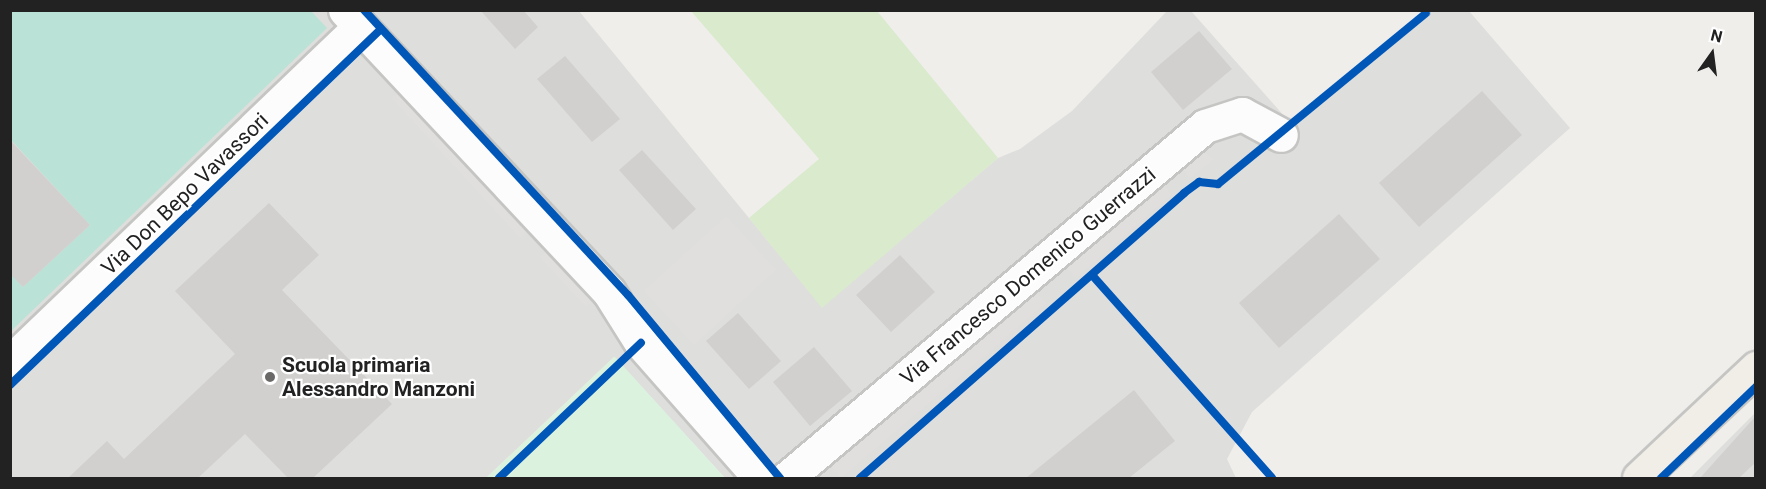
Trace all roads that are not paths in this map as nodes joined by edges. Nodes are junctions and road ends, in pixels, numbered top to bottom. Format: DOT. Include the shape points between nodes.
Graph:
graph roads {
  1 [pos="353,18"];
  2 [pos="1281,135"];
  3 [pos="10,362"];
  4 [pos="1755,368"];
  5 [pos="760,478"];
  6 [pos="787,478"];
  7 [pos="1639,478"];
  1 -- 3 [label="street, Via Don Bepo Vavassori"];
  1 -- 5 [label="street" via="609,292 641,343"];
  2 -- 6 [label="street, Via Francesco Domenico Guerrazzi" via="1242,114 1205,126"];
  4 -- 7 [label="main road"];
}
